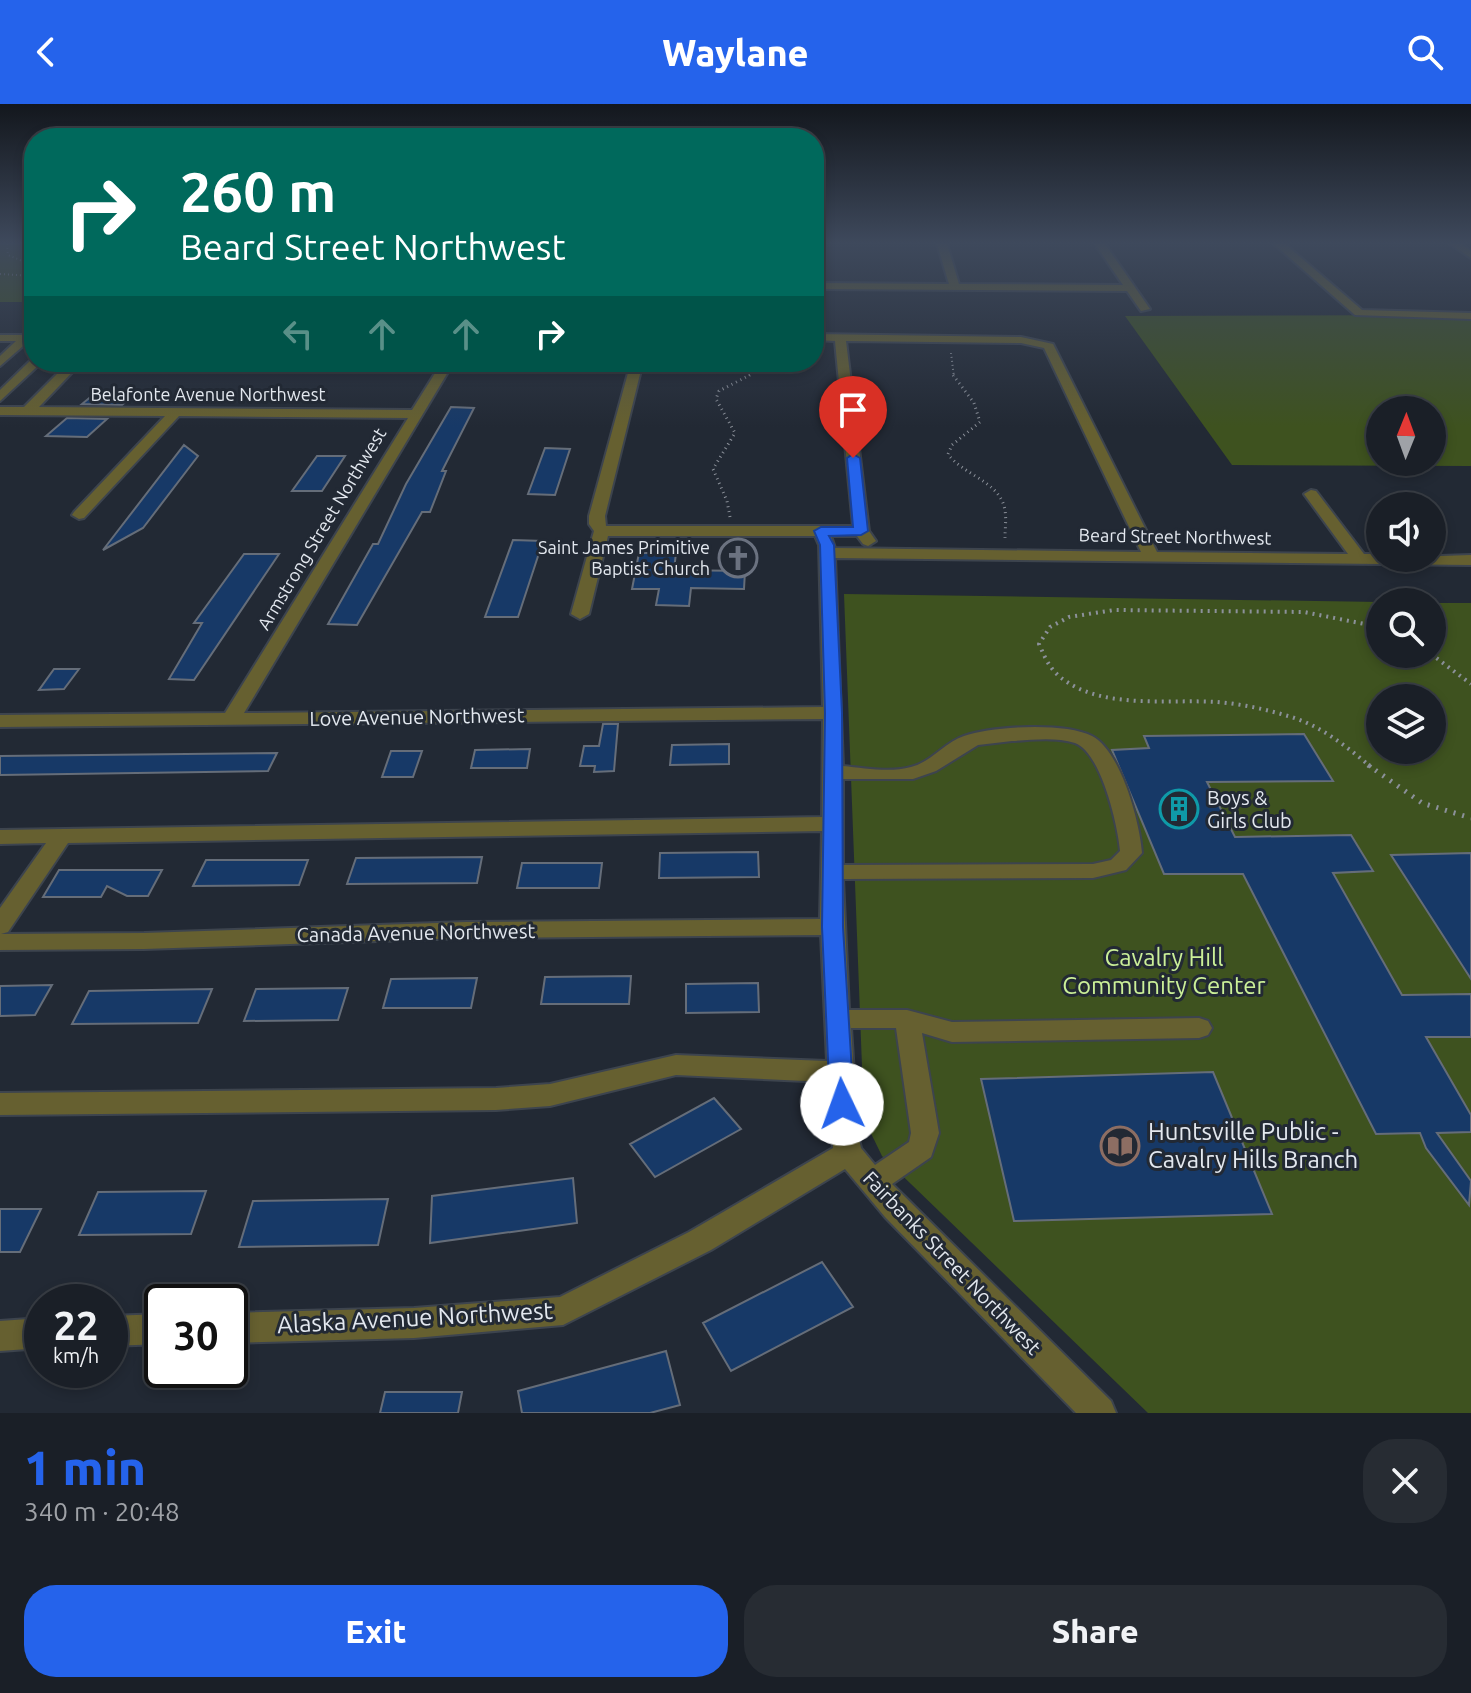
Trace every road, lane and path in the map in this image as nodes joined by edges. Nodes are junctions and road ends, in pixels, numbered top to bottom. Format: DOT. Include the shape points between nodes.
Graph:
graph roads {
  1 [pos="1142,305"];
  2 [pos="1346,305"];
  3 [pos="1145,309"];
  4 [pos="1471,316"];
  5 [pos="824,337"];
  6 [pos="840,337"];
  7 [pos="950,338"];
  8 [pos="0,341"];
  9 [pos="24,341"];
  10 [pos="24,343"];
  11 [pos="19,344"];
  12 [pos="0,362"];
  13 [pos="27,372"];
  14 [pos="66,372"];
  15 [pos="442,372"];
  16 [pos="634,372"];
  17 [pos="750,372"];
  18 [pos="0,400"];
  19 [pos="32,407"];
  20 [pos="0,411"];
  21 [pos="176,412"];
  22 [pos="416,414"];
  23 [pos="1311,494"];
  24 [pos="79,515"];
  25 [pos="602,531"];
  26 [pos="730,531"];
  27 [pos="861,531"];
  28 [pos="824,542"];
  29 [pos="878,554"];
  30 [pos="1010,555"];
  31 [pos="1151,556"];
  32 [pos="1360,559"];
  33 [pos="1471,560"];
  34 [pos="580,614"];
  35 [pos="1366,624"];
  36 [pos="1446,665"];
  37 [pos="1471,684"];
  38 [pos="833,713"];
  39 [pos="231,719"];
  40 [pos="0,721"];
  41 [pos="833,772"];
  42 [pos="1471,818"];
  43 [pos="833,824"];
  44 [pos="0,837"];
  45 [pos="61,837"];
  46 [pos="833,872"];
  47 [pos="0,926"];
  48 [pos="832,927"];
  49 [pos="0,942"];
  50 [pos="837,1019"];
  51 [pos="907,1019"];
  52 [pos="1199,1028"];
  53 [pos="840,1072"];
  54 [pos="0,1104"];
  55 [pos="848,1153"];
  56 [pos="873,1182"];
  57 [pos="248,1328"];
  58 [pos="24,1334"];
  59 [pos="0,1336"];
  60 [pos="1099,1413"];
  1 -- 3 [label="street"];
  2 -- 4 [label="street" via="1372,316"];
  5 -- 6 [label="street"];
  6 -- 7 [label="street"];
  6 -- 27 [label="street"];
  7 -- 30 [label="path" via="951,373 974,403 980,422 948,454 955,468 998,495"];
  7 -- 31 [label="street" via="1049,346"];
  8 -- 9 [label="street"];
  8 -- 11 [label="street"];
  10 -- 11 [label="street"];
  11 -- 12 [label="street"];
  13 -- 18 [label="street"];
  14 -- 19 [label="street"];
  15 -- 22 [label="street, Armstrong Street Northwest"];
  16 -- 25 [label="street" via="597,516"];
  17 -- 26 [label="path" via="746,380 719,391 716,399 735,433 713,463 714,478 729,498"];
  18 -- 19 [label="street"];
  19 -- 20 [label="street, Belafonte Avenue Northwest"];
  19 -- 21 [label="street, Belafonte Avenue Northwest"];
  21 -- 22 [label="street, Belafonte Avenue Northwest"];
  21 -- 24 [label="street"];
  22 -- 39 [label="street, Armstrong Street Northwest"];
  23 -- 32 [label="street"];
  25 -- 26 [label="street"];
  25 -- 34 [label="street"];
  26 -- 28 [label="street"];
  27 -- 28 [label="street"];
  27 -- 29 [label="street"];
  28 -- 29 [label="street"];
  28 -- 38 [label="street, Fairbanks Street Northwest"];
  29 -- 30 [label="street, Beard Street Northwest"];
  30 -- 31 [label="street, Beard Street Northwest"];
  31 -- 32 [label="street, Beard Street Northwest"];
  32 -- 33 [label="street, Beard Street Northwest"];
  35 -- 42 [label="path" via="1304,612 1114,610 1069,617 1050,627 1039,644 1048,666 1090,692 1138,701 1232,703 1303,721 1344,745 1414,802"];
  36 -- 37 [label="path"];
  38 -- 39 [label="street, Love Avenue Northwest"];
  38 -- 41 [label="street, Fairbanks Street Northwest"];
  39 -- 40 [label="street, Love Avenue Northwest"];
  41 -- 43 [label="street, Fairbanks Street Northwest"];
  41 -- 46 [label="street" via="913,773 988,736 1073,736 1087,741 1104,762 1132,837 1131,853 1118,865 1093,871"];
  43 -- 45 [label="street"];
  43 -- 46 [label="street, Fairbanks Street Northwest"];
  44 -- 45 [label="street"];
  45 -- 47 [label="street"];
  46 -- 48 [label="street, Fairbanks Street Northwest"];
  48 -- 49 [label="street, Canada Avenue Northwest"];
  48 -- 50 [label="street, Fairbanks Street Northwest"];
  50 -- 51 [label="street"];
  50 -- 53 [label="street, Fairbanks Street Northwest"];
  51 -- 52 [label="street" via="952,1032"];
  51 -- 56 [label="street" via="925,1133 921,1149"];
  53 -- 54 [label="street" via="676,1065 550,1095 496,1099"];
  53 -- 55 [label="street, Fairbanks Street Northwest"];
  55 -- 56 [label="street, Fairbanks Street Northwest"];
  55 -- 57 [label="street, Alaska Avenue Northwest" via="700,1241 563,1311 414,1323"];
  56 -- 60 [label="street, Fairbanks Street Northwest"];
  58 -- 59 [label="street"];
}
